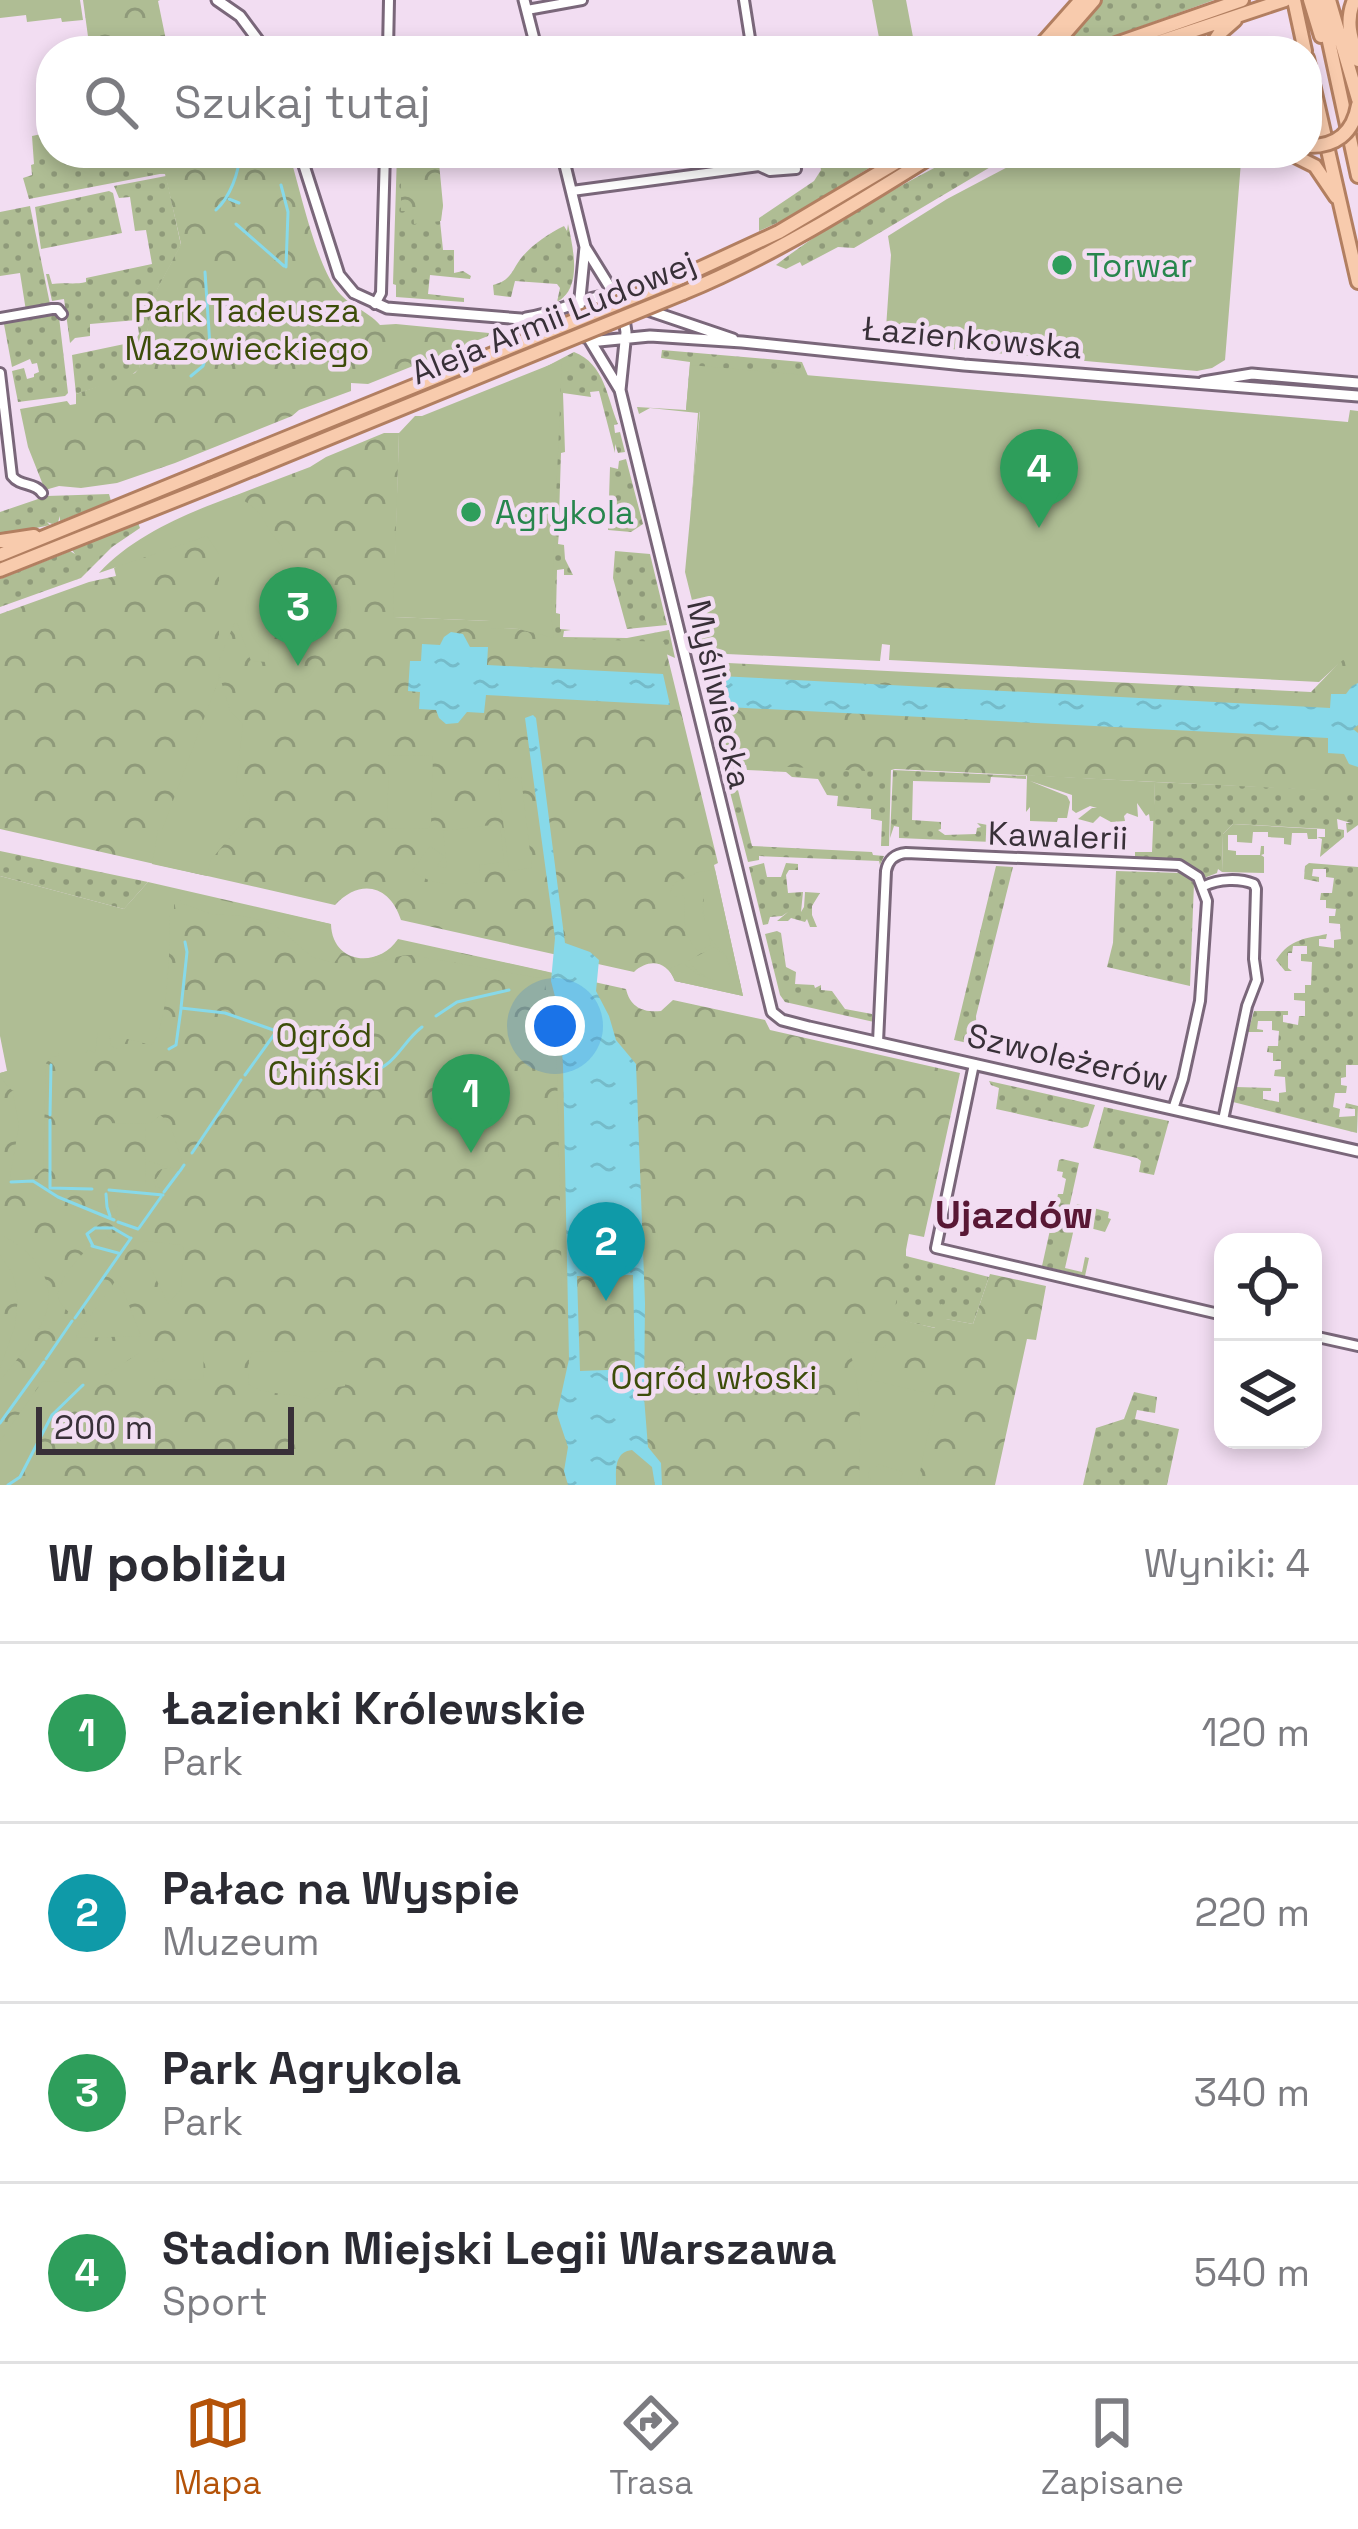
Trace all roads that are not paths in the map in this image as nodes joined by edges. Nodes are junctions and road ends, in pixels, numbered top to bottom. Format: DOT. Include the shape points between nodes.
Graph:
graph roads {
  1 [pos="218,0"];
  2 [pos="389,0"];
  3 [pos="582,0"];
  4 [pos="744,0"];
  5 [pos="1081,0"];
  6 [pos="1094,0"];
  7 [pos="1289,0"];
  8 [pos="1310,0"];
  9 [pos="1324,0"];
  10 [pos="1354,0"];
  11 [pos="526,5"];
  12 [pos="1248,8"];
  13 [pos="255,36"];
  14 [pos="388,36"];
  15 [pos="533,36"];
  16 [pos="750,36"];
  17 [pos="1050,36"];
  18 [pos="1061,36"];
  19 [pos="1149,36"];
  20 [pos="1172,36"];
  21 [pos="1219,36"];
  22 [pos="1300,36"];
  23 [pos="1321,36"];
  24 [pos="1322,38"];
  25 [pos="1332,58"];
  26 [pos="1354,65"];
  27 [pos="1358,102"];
  28 [pos="1322,125"];
  29 [pos="1322,145"];
  30 [pos="305,168"];
  31 [pos="385,168"];
  32 [pos="566,168"];
  33 [pos="744,168"];
  34 [pos="763,168"];
  35 [pos="896,168"];
  36 [pos="1316,168"];
  37 [pos="796,169"];
  38 [pos="1358,176"];
  39 [pos="572,191"];
  40 [pos="1340,203"];
  41 [pos="586,247"];
  42 [pos="1358,282"];
  43 [pos="680,286"];
  44 [pos="618,299"];
  45 [pos="580,303"];
  46 [pos="375,304"];
  47 [pos="60,312"];
  48 [pos="0,318"];
  49 [pos="520,319"];
  50 [pos="587,339"];
  51 [pos="625,339"];
  52 [pos="742,342"];
  53 [pos="1358,373"];
  54 [pos="0,374"];
  55 [pos="1345,382"];
  56 [pos="1198,383"];
  57 [pos="1358,383"];
  58 [pos="620,390"];
  59 [pos="1356,398"];
  60 [pos="42,493"];
  61 [pos="53,534"];
  62 [pos="0,541"];
  63 [pos="0,555"];
  64 [pos="0,570"];
  65 [pos="1204,886"];
  66 [pos="766,1010"];
  67 [pos="878,1042"];
  68 [pos="974,1064"];
  69 [pos="1177,1110"];
  70 [pos="1222,1120"];
  71 [pos="1358,1151"];
  72 [pos="1214,1313"];
  73 [pos="1322,1338"];
  74 [pos="1358,1346"];
  1 -- 13 [label="street"];
  2 -- 14 [label="street"];
  3 -- 11 [label="street"];
  4 -- 16 [label="street"];
  5 -- 17 [label="main road"];
  6 -- 18 [label="main road"];
  7 -- 12 [label="main road"];
  7 -- 22 [label="main road"];
  8 -- 23 [label="main road"];
  9 -- 25 [label="main road"];
  9 -- 26 [label="main road"];
  10 -- 26 [label="main road"];
  11 -- 15 [label="street"];
  12 -- 19 [label="main road"];
  12 -- 20 [label="main road"];
  12 -- 21 [label="main road"];
  24 -- 25 [label="main road"];
  25 -- 38 [label="main road"];
  26 -- 27 [label="main road"];
  27 -- 29 [label="main road, bridge" via="1354,123"];
  28 -- 40 [label="main road"];
  30 -- 46 [label="street" via="337,271"];
  31 -- 46 [label="street"];
  32 -- 39 [label="street"];
  33 -- 39 [label="street"];
  34 -- 37 [label="street"];
  35 -- 43 [label="main road, Aleja Armii Ludowej" via="785,245 734,272"];
  36 -- 40 [label="main road"];
  39 -- 41 [label="street"];
  40 -- 42 [label="main road"];
  41 -- 44 [label="street"];
  41 -- 45 [label="street"];
  43 -- 61 [label="main road, Aleja Armii Ludowej, bridge"];
  43 -- 64 [label="main road, Aleja Armii Ludowej, bridge"];
  44 -- 45 [label="street"];
  44 -- 51 [label="street"];
  44 -- 52 [label="street, Łazienkowska"];
  45 -- 49 [label="street"];
  45 -- 50 [label="street"];
  46 -- 49 [label="street"];
  47 -- 48 [label="street"];
  49 -- 50 [label="street"];
  50 -- 51 [label="street"];
  50 -- 58 [label="street, Myśliwiecka"];
  51 -- 52 [label="street, Łazienkowska"];
  51 -- 58 [label="street, Myśliwiecka"];
  52 -- 56 [label="street, Łazienkowska"];
  53 -- 55 [label="street"];
  54 -- 60 [label="street" via="12,476"];
  55 -- 56 [label="street, Łazienkowska" via="1242,374"];
  55 -- 57 [label="street, Łazienkowska"];
  56 -- 59 [label="street, Łazienkowska"];
  58 -- 66 [label="street, Myśliwiecka"];
  61 -- 62 [label="main road"];
  61 -- 63 [label="main road, Aleja Armii Ludowej"];
  65 -- 67 [label="street, Kawalerii" via="1173,864 896,855 886,871"];
  65 -- 69 [label="street" via="1203,982"];
  65 -- 70 [label="street, Kawalerii" via="1248,881 1256,889 1258,980"];
  66 -- 67 [label="street, Szwoleżerów"];
  67 -- 68 [label="street, Szwoleżerów"];
  68 -- 69 [label="street, Szwoleżerów"];
  68 -- 72 [label="street" via="936,1248"];
  69 -- 70 [label="street, Szwoleżerów"];
  70 -- 71 [label="street, Szwoleżerów"];
  73 -- 74 [label="street"];
}
